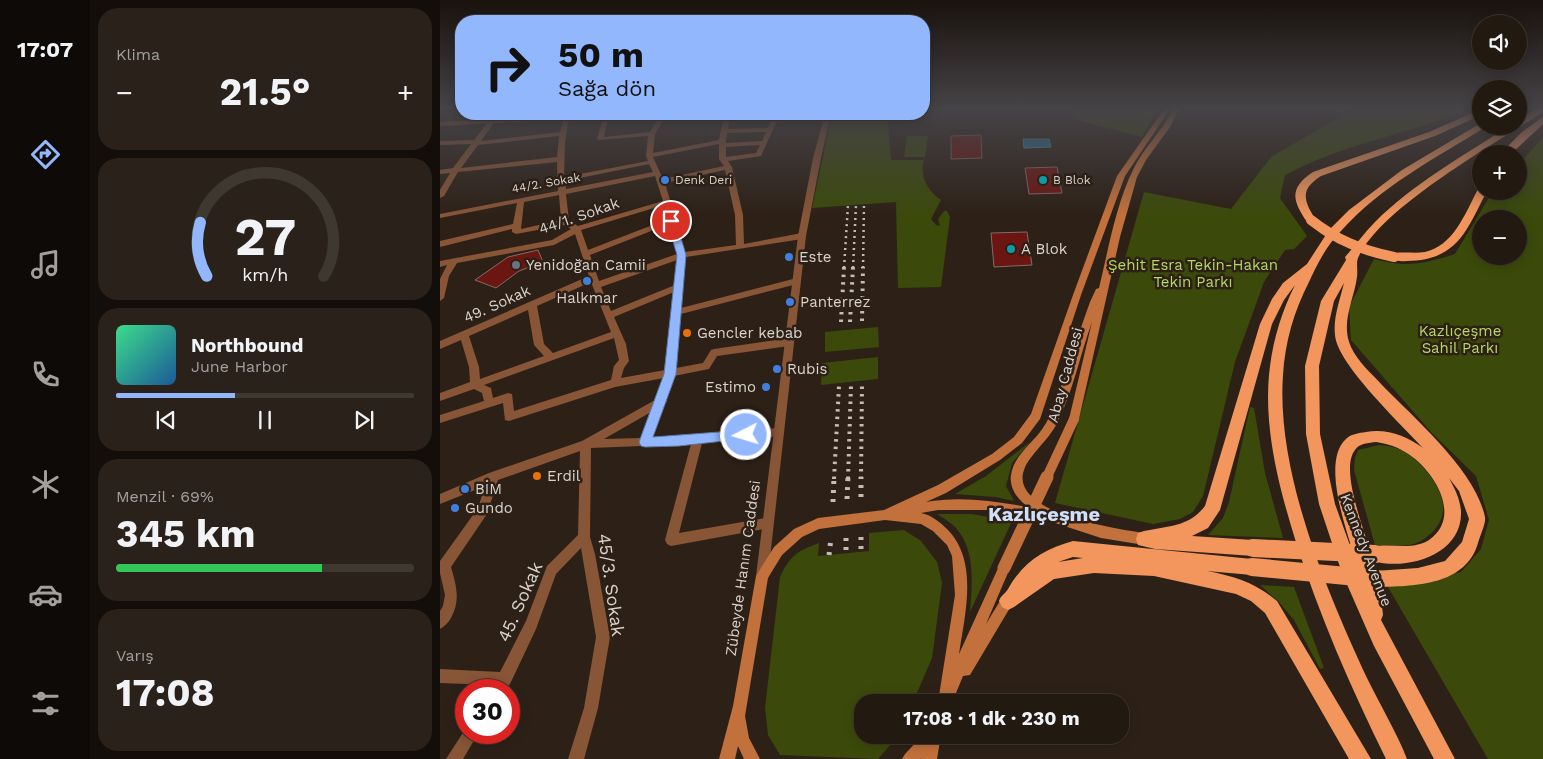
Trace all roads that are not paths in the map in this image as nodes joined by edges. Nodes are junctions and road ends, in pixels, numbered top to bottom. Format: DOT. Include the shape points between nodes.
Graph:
graph roads {
  1 [pos="476,144"];
  2 [pos="561,144"];
  3 [pos="651,144"];
  4 [pos="716,144"];
  5 [pos="722,144"];
  6 [pos="764,144"];
  7 [pos="822,144"];
  8 [pos="1143,144"];
  9 [pos="1153,144"];
  10 [pos="1402,144"];
  11 [pos="1453,144"];
  12 [pos="1489,144"];
  13 [pos="561,159"];
  14 [pos="650,159"];
  15 [pos="723,159"];
  16 [pos="728,167"];
  17 [pos="455,171"];
  18 [pos="440,172"];
  19 [pos="658,178"];
  20 [pos="561,180"];
  21 [pos="562,192"];
  22 [pos="440,196"];
  23 [pos="521,199"];
  24 [pos="1477,200"];
  25 [pos="667,202"];
  26 [pos="440,216"];
  27 [pos="671,221"];
  28 [pos="565,222"];
  29 [pos="518,225"];
  30 [pos="577,229"];
  31 [pos="802,236"];
  32 [pos="440,244"];
  33 [pos="740,247"];
  34 [pos="585,254"];
  35 [pos="682,255"];
  36 [pos="1351,257"];
  37 [pos="455,260"];
  38 [pos="440,264"];
  39 [pos="1312,264"];
  40 [pos="1107,272"];
  41 [pos="595,281"];
  42 [pos="797,281"];
  43 [pos="678,288"];
  44 [pos="440,298"];
  45 [pos="532,304"];
  46 [pos="676,312"];
  47 [pos="608,316"];
  48 [pos="617,333"];
  49 [pos="464,334"];
  50 [pos="789,342"];
  51 [pos="440,345"];
  52 [pos="551,357"];
  53 [pos="670,374"];
  54 [pos="615,383"];
  55 [pos="475,385"];
  56 [pos="440,397"];
  57 [pos="662,401"];
  58 [pos="489,402"];
  59 [pos="440,419"];
  60 [pos="779,432"];
  61 [pos="698,440"];
  62 [pos="645,442"];
  63 [pos="586,444"];
  64 [pos="492,477"];
  65 [pos="440,499"];
  66 [pos="885,515"];
  67 [pos="1056,518"];
  68 [pos="766,524"];
  69 [pos="584,537"];
  70 [pos="1144,539"];
  71 [pos="762,576"];
  72 [pos="1008,601"];
  73 [pos="440,622"];
  74 [pos="1376,630"];
  75 [pos="440,676"];
  76 [pos="461,679"];
  77 [pos="505,679"];
  78 [pos="946,694"];
  79 [pos="948,694"];
  80 [pos="949,694"];
  81 [pos="740,706"];
  82 [pos="464,744"];
  83 [pos="925,744"];
  84 [pos="932,744"];
  85 [pos="454,759"];
  86 [pos="576,759"];
  87 [pos="727,759"];
  88 [pos="752,759"];
  89 [pos="910,759"];
  90 [pos="929,759"];
  91 [pos="1361,759"];
  92 [pos="1398,759"];
  93 [pos="1445,759"];
  1 -- 17 [label="street"];
  2 -- 13 [label="street"];
  3 -- 14 [label="street"];
  4 -- 14 [label="street"];
  5 -- 15 [label="street"];
  6 -- 15 [label="street" via="759,155"];
  7 -- 31 [label="street, Zübeyde Hanım Caddesi"];
  8 -- 66 [label="main road, Abay Caddesi" via="1121,176 1036,416 1018,440 996,457 942,489"];
  9 -- 40 [label="main road, Abay Caddesi" via="1134,174"];
  10 -- 24 [label="highway, bridge" via="1308,179 1299,198 1311,220 1344,243 1368,252 1394,257 1422,257 1444,250 1452,243"];
  11 -- 39 [label="highway" via="1363,203 1336,229"];
  12 -- 36 [label="highway, Kennedy Avenue" via="1397,208"];
  13 -- 17 [label="street"];
  13 -- 20 [label="street"];
  14 -- 19 [label="street"];
  14 -- 20 [label="street"];
  15 -- 16 [label="street"];
  16 -- 19 [label="street, 44/2. Sokak"];
  16 -- 33 [label="street" via="739,215"];
  17 -- 18 [label="street"];
  17 -- 22 [label="street"];
  19 -- 21 [label="street, 44/2. Sokak"];
  19 -- 25 [label="street"];
  20 -- 21 [label="street"];
  21 -- 23 [label="street, 44/2. Sokak"];
  21 -- 28 [label="street"];
  23 -- 26 [label="street, 44/2. Sokak"];
  23 -- 29 [label="street"];
  25 -- 27 [label="street"];
  25 -- 30 [label="street, 44/1. Sokak"];
  27 -- 34 [label="street"];
  27 -- 35 [label="street"];
  28 -- 29 [label="street" via="516,232"];
  28 -- 30 [label="street"];
  29 -- 32 [label="street"];
  30 -- 34 [label="street"];
  30 -- 37 [label="street, 44/1. Sokak" via="554,242"];
  31 -- 33 [label="street, 49. Sokak"];
  31 -- 42 [label="street, Zübeyde Hanım Caddesi"];
  33 -- 35 [label="street, 49. Sokak"];
  34 -- 41 [label="street"];
  35 -- 41 [label="street, 49. Sokak"];
  35 -- 43 [label="street"];
  36 -- 72 [label="highway, bridge" via="1352,279 1341,319 1341,336 1346,350 1354,364 1451,468 1466,488 1477,519 1469,546 1450,568 1418,577 1378,579 1073,549 1052,554 1036,565"];
  36 -- 74 [label="highway, Kennedy Avenue" via="1333,290 1316,346 1312,438 1326,504"];
  37 -- 38 [label="street, 44/1. Sokak"];
  37 -- 44 [label="street" via="445,276"];
  39 -- 70 [label="highway" via="1290,280 1266,324 1212,510 1202,522 1184,531"];
  39 -- 92 [label="highway" via="1293,299 1283,329 1275,375 1277,435 1291,499 1327,610 1347,658"];
  40 -- 67 [label="main road" via="1091,308 1056,414 1046,433 1023,460 1018,474 1017,484 1024,496"];
  40 -- 79 [label="main road, Abay Caddesi, bridge" via="1074,419"];
  41 -- 45 [label="street, 49. Sokak"];
  41 -- 47 [label="street"];
  42 -- 46 [label="street"];
  42 -- 50 [label="street, Zübeyde Hanım Caddesi"];
  43 -- 46 [label="street"];
  43 -- 47 [label="street"];
  45 -- 49 [label="street, 49. Sokak"];
  45 -- 52 [label="street" via="538,345"];
  46 -- 53 [label="street"];
  47 -- 48 [label="street"];
  48 -- 52 [label="street"];
  48 -- 54 [label="street" via="624,361 618,366"];
  49 -- 51 [label="street, 49. Sokak"];
  49 -- 55 [label="street" via="474,368"];
  50 -- 53 [label="street" via="714,353 706,366"];
  50 -- 60 [label="street, Zübeyde Hanım Caddesi"];
  52 -- 55 [label="street"];
  53 -- 54 [label="street"];
  53 -- 57 [label="street"];
  54 -- 58 [label="street" via="509,417 508,397"];
  55 -- 56 [label="street"];
  55 -- 58 [label="street" via="487,391"];
  57 -- 62 [label="street"];
  57 -- 63 [label="street"];
  58 -- 59 [label="street"];
  60 -- 61 [label="street"];
  60 -- 68 [label="street, Zübeyde Hanım Caddesi"];
  61 -- 62 [label="street"];
  61 -- 68 [label="street" via="671,540"];
  62 -- 63 [label="street"];
  63 -- 64 [label="street"];
  63 -- 69 [label="street, 45/3. Sokak"];
  64 -- 65 [label="street"];
  64 -- 73 [label="street" via="483,510 444,566 451,587 450,610"];
  66 -- 67 [label="main road" via="938,505 988,505"];
  66 -- 71 [label="main road, Abay Caddesi" via="818,524 798,533 778,551"];
  66 -- 78 [label="main road, Abay Caddesi" via="923,519 951,541 958,556 961,595"];
  67 -- 70 [label="main road" via="1101,532"];
  68 -- 71 [label="street, Zübeyde Hanım Caddesi"];
  69 -- 77 [label="street, 45. Sokak" via="551,570 531,624"];
  69 -- 86 [label="street, 45/3. Sokak" via="604,637 591,708"];
  70 -- 74 [label="highway, bridge" via="1164,543 1253,548 1375,554 1423,552 1445,537 1454,511 1450,496 1429,462 1397,440 1364,437 1351,443 1345,452 1343,465 1343,482 1371,587"];
  71 -- 81 [label="main road, Zübeyde Hanım Caddesi"];
  72 -- 80 [label="main road"];
  72 -- 91 [label="highway" via="1051,572 1094,565 1154,568 1238,586 1257,595 1271,607"];
  74 -- 93 [label="highway, Kennedy Avenue"];
  75 -- 76 [label="street"];
  81 -- 87 [label="main road, Zübeyde Hanım Caddesi"];
  81 -- 88 [label="main road" via="742,739"];
  82 -- 85 [label="street"];
  83 -- 89 [label="main road"];
  84 -- 90 [label="main road"];
}
